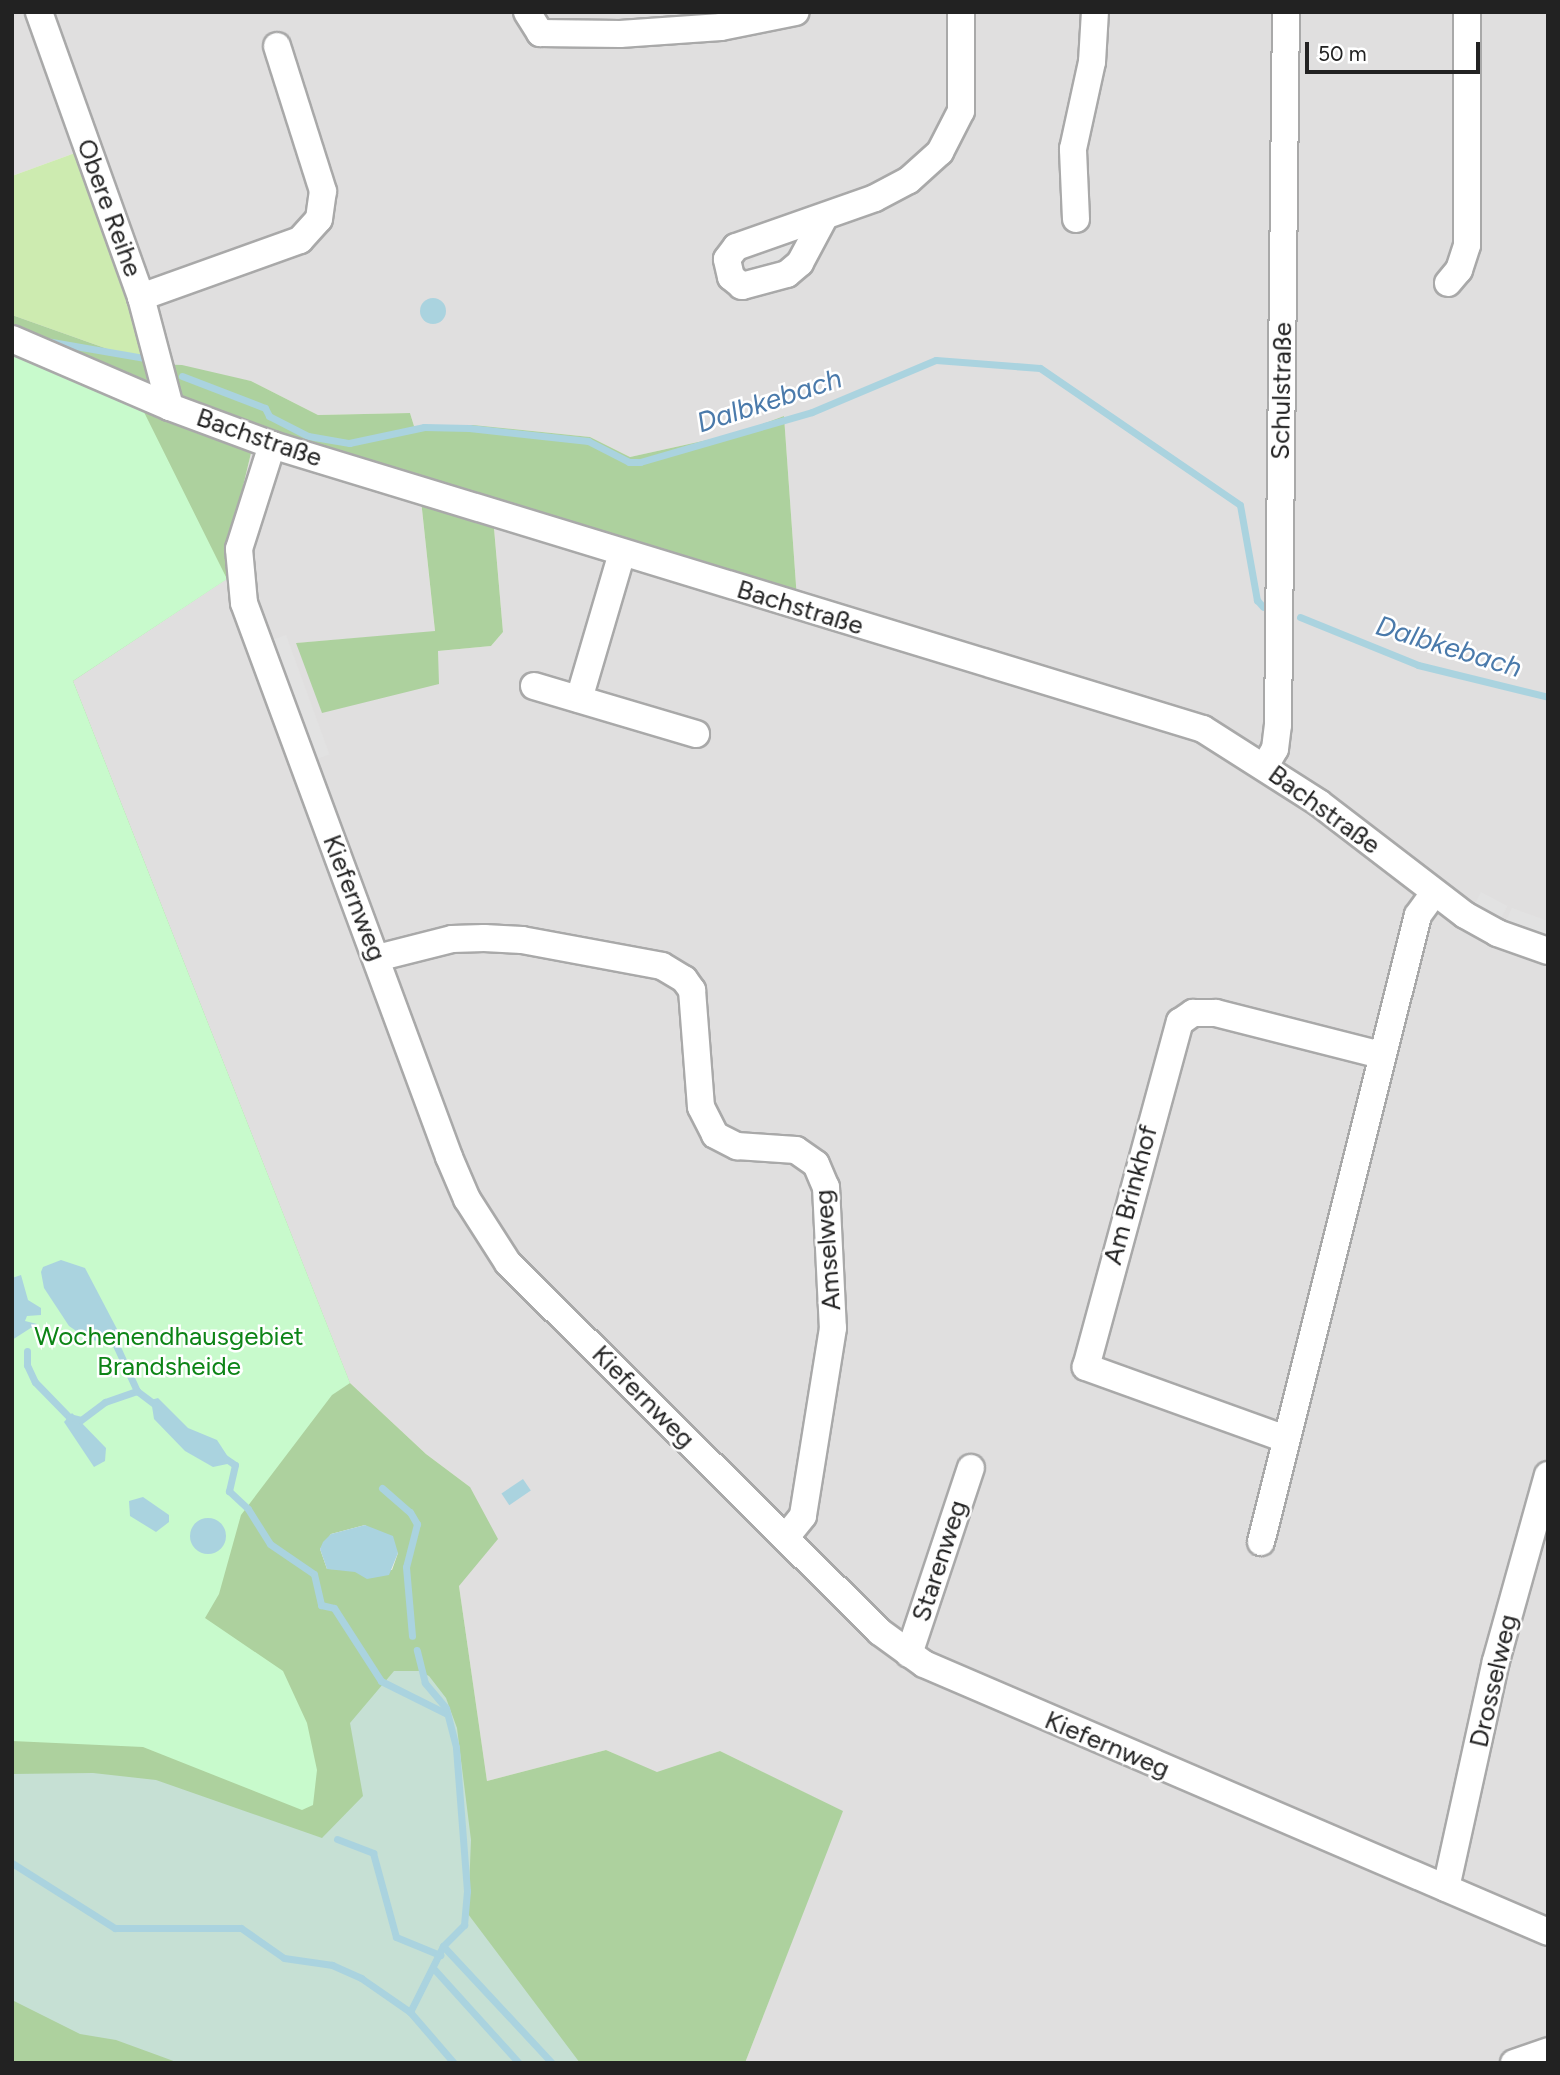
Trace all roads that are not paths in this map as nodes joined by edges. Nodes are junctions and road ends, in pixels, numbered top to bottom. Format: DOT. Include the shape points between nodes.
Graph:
graph roads {
  1 [pos="39,12"];
  2 [pos="527,12"];
  3 [pos="796,12"];
  4 [pos="961,12"];
  5 [pos="1095,12"];
  6 [pos="1286,12"];
  7 [pos="1466,12"];
  8 [pos="277,46"];
  9 [pos="824,218"];
  10 [pos="1076,219"];
  11 [pos="1448,283"];
  12 [pos="141,297"];
  13 [pos="12,339"];
  14 [pos="170,407"];
  15 [pos="272,445"];
  16 [pos="622,552"];
  17 [pos="534,685"];
  18 [pos="579,699"];
  19 [pos="696,734"];
  20 [pos="1265,766"];
  21 [pos="1434,893"];
  22 [pos="1548,951"];
  23 [pos="377,958"];
  24 [pos="1381,1055"];
  25 [pos="1286,1439"];
  26 [pos="971,1468"];
  27 [pos="1548,1475"];
  28 [pos="785,1538"];
  29 [pos="1261,1542"];
  30 [pos="909,1654"];
  31 [pos="1446,1888"];
  32 [pos="1548,1932"];
  33 [pos="1548,2051"];
  34 [pos="1514,2063"];
  1 -- 12 [label="street, Obere Reihe"];
  2 -- 3 [label="street" via="540,33 620,34 720,27"];
  4 -- 9 [label="street" via="961,111 940,152 892,190"];
  5 -- 10 [label="street" via="1092,62 1073,149"];
  6 -- 20 [label="street, Schulstraße" via="1278,725 1275,749"];
  7 -- 11 [label="street" via="1467,245 1459,270"];
  8 -- 12 [label="street" via="323,191 319,219 300,240"];
  12 -- 14 [label="street, Obere Reihe"];
  13 -- 14 [label="street, Bachstraße"];
  14 -- 15 [label="street, Bachstraße"];
  15 -- 16 [label="street, Bachstraße"];
  15 -- 23 [label="street, Kiefernweg" via="239,549 238,579"];
  16 -- 18 [label="street"];
  16 -- 20 [label="street, Bachstraße" via="1172,717 1203,729"];
  17 -- 18 [label="street"];
  18 -- 19 [label="street"];
  20 -- 21 [label="street, Bachstraße"];
  21 -- 22 [label="street, Bachstraße" via="1497,933"];
  21 -- 24 [label="street" via="1418,915"];
  23 -- 28 [label="street, Kiefernweg" via="449,1157 486,1233 508,1263"];
  23 -- 28 [label="street, Amselweg" via="452,940 484,938 522,940 662,966 684,979 692,990 701,1107 715,1135 737,1146 796,1150 816,1164 826,1187 833,1328 803,1516"];
  24 -- 25 [label="street"];
  24 -- 25 [label="street, Am Brinkhof" via="1216,1013 1194,1013 1180,1022 1086,1367"];
  25 -- 29 [label="street"];
  26 -- 30 [label="street, Starenweg"];
  27 -- 31 [label="street, Drosselweg" via="1496,1661"];
  28 -- 30 [label="street, Kiefernweg"];
  30 -- 31 [label="street, Kiefernweg" via="943,1675"];
  31 -- 32 [label="street, Kiefernweg"];
  33 -- 34 [label="street"];
}
